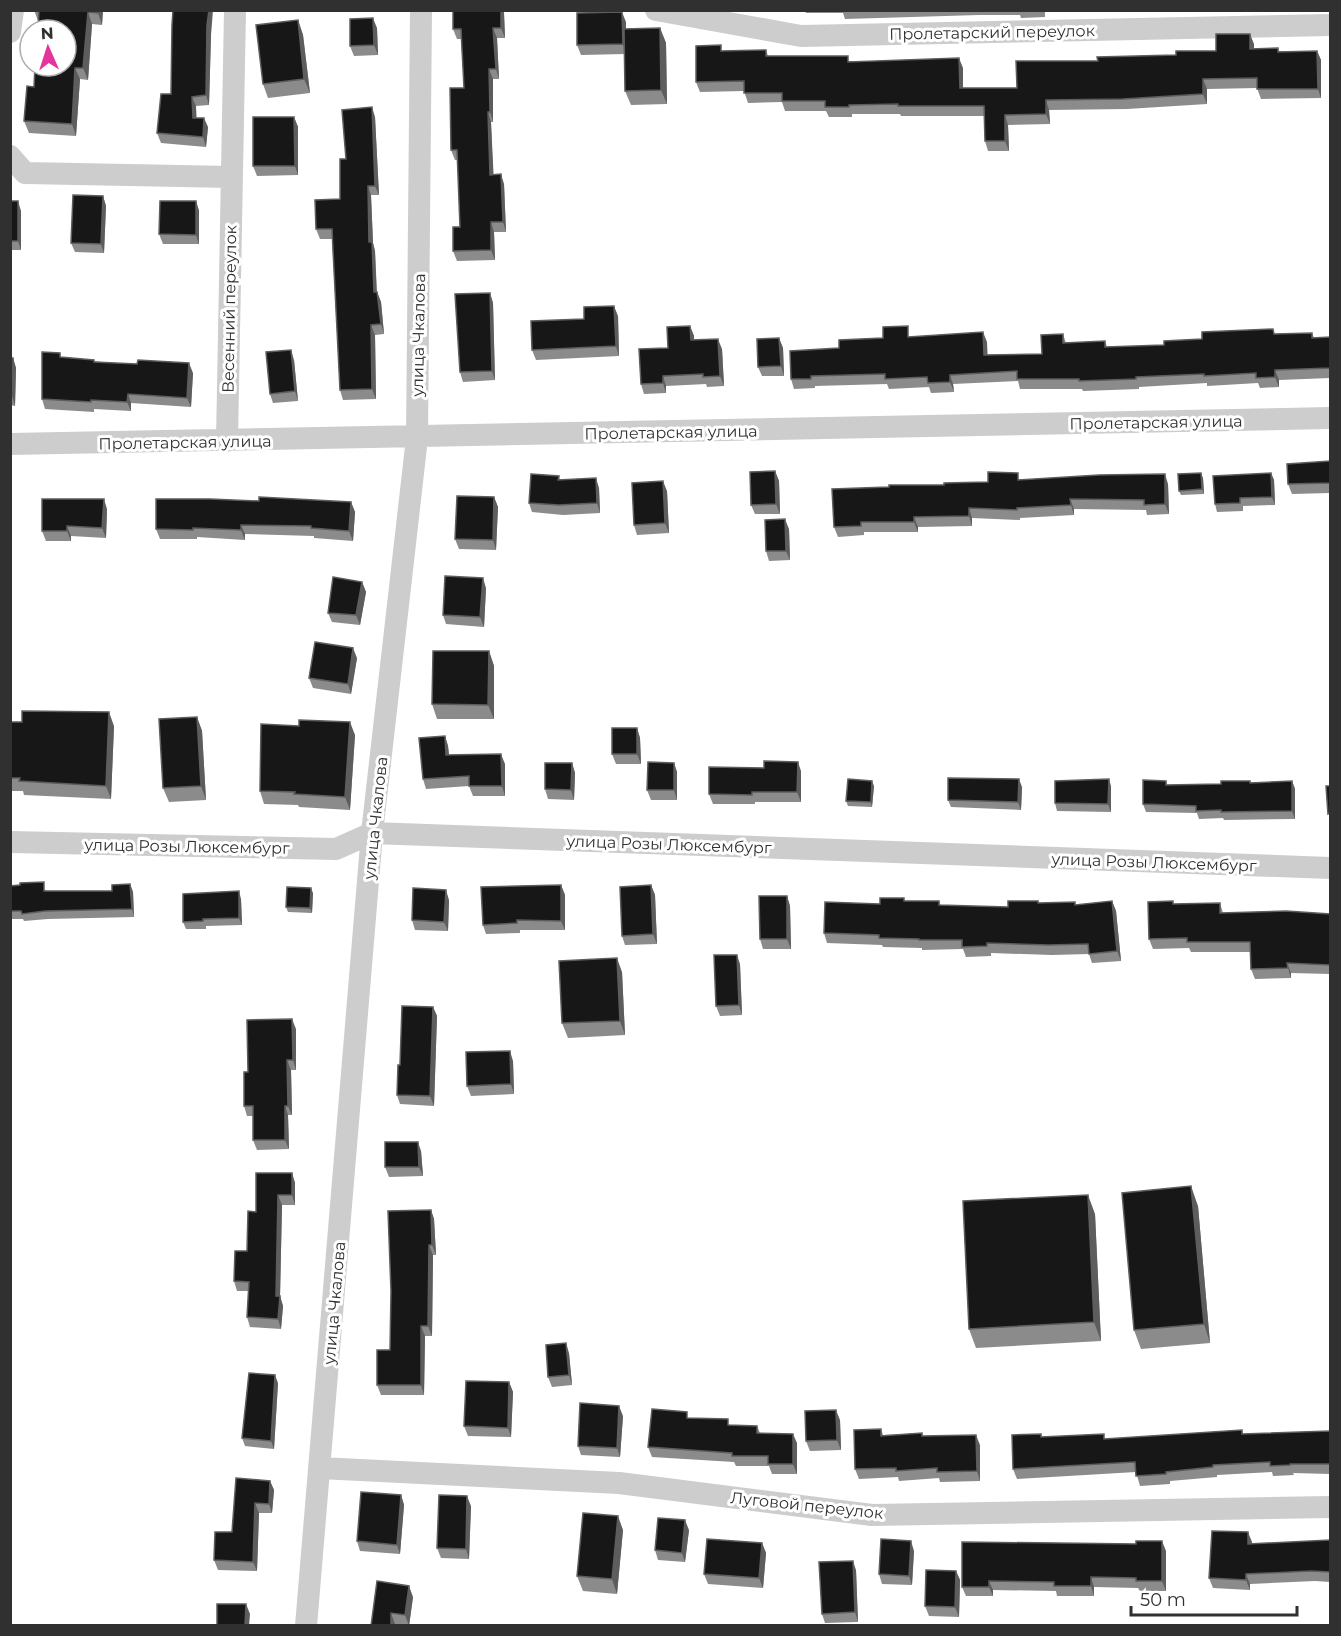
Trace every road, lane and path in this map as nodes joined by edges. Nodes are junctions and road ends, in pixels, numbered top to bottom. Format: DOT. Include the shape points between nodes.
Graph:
graph roads {
  1 [pos="13,10"];
  2 [pos="235,10"];
  3 [pos="421,10"];
  4 [pos="656,10"];
  5 [pos="1330,25"];
  6 [pos="10,32"];
  7 [pos="10,156"];
  8 [pos="231,177"];
  9 [pos="1330,418"];
  10 [pos="417,438"];
  11 [pos="227,441"];
  12 [pos="10,444"];
  13 [pos="372,833"];
  14 [pos="10,842"];
  15 [pos="1330,868"];
  16 [pos="320,1468"];
  17 [pos="1330,1507"];
  18 [pos="306,1626"];
  1 -- 6 [label="street"];
  2 -- 8 [label="street, Весенний переулок"];
  3 -- 10 [label="street, улица Чкалова"];
  4 -- 5 [label="street, Пролетарский переулок" via="801,36"];
  7 -- 8 [label="street" via="26,173"];
  8 -- 11 [label="street, Весенний переулок"];
  9 -- 10 [label="street, Пролетарская улица"];
  10 -- 11 [label="street, Пролетарская улица"];
  10 -- 13 [label="street, улица Чкалова"];
  11 -- 12 [label="street, Пролетарская улица"];
  13 -- 14 [label="street, улица Розы Люксембург" via="336,849"];
  13 -- 15 [label="street, улица Розы Люксембург"];
  13 -- 16 [label="street, улица Чкалова"];
  16 -- 17 [label="street, Луговой переулок" via="619,1483 872,1515"];
  16 -- 18 [label="street, улица Чкалова"];
}
